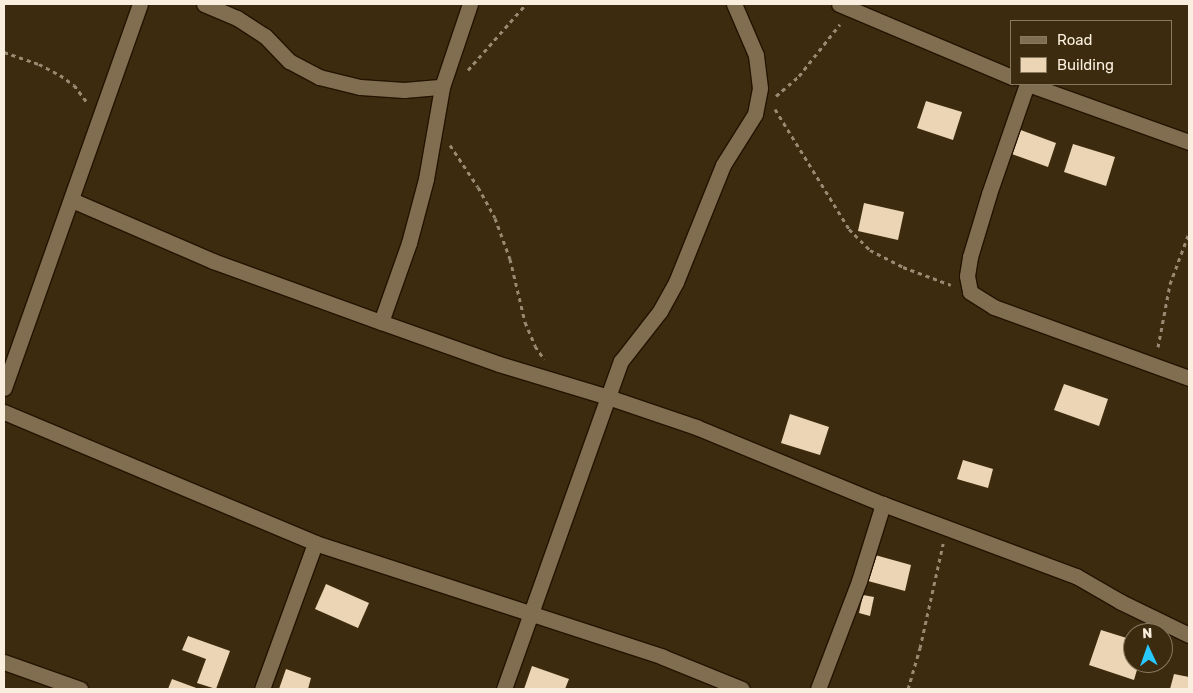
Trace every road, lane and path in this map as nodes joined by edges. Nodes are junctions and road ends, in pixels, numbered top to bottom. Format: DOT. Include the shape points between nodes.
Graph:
graph roads {
  1 [pos="140,4"];
  2 [pos="204,4"];
  3 [pos="470,4"];
  4 [pos="526,4"];
  5 [pos="734,4"];
  6 [pos="839,4"];
  7 [pos="854,10"];
  8 [pos="4,52"];
  9 [pos="467,71"];
  10 [pos="1010,76"];
  11 [pos="1027,85"];
  12 [pos="1030,85"];
  13 [pos="442,87"];
  14 [pos="98,117"];
  15 [pos="435,127"];
  16 [pos="1189,142"];
  17 [pos="72,200"];
  18 [pos="1189,233"];
  19 [pos="970,292"];
  20 [pos="381,322"];
  21 [pos="1155,367"];
  22 [pos="1189,378"];
  23 [pos="560,383"];
  24 [pos="4,388"];
  25 [pos="608,397"];
  26 [pos="4,412"];
  27 [pos="883,504"];
  28 [pos="946,529"];
  29 [pos="315,543"];
  30 [pos="531,612"];
  31 [pos="1189,635"];
  32 [pos="4,662"];
  33 [pos="80,689"];
  34 [pos="262,689"];
  35 [pos="504,689"];
  36 [pos="742,689"];
  37 [pos="818,689"];
  38 [pos="908,689"];
  1 -- 14 [label="street"];
  2 -- 13 [label="street" via="237,18 265,36 289,61 319,77 360,87 404,90"];
  3 -- 13 [label="street"];
  4 -- 9 [label="path"];
  5 -- 25 [label="street" via="756,55 760,88 755,114 723,165 676,282 660,311 621,361"];
  6 -- 7 [label="street"];
  7 -- 10 [label="street"];
  7 -- 19 [label="path" via="799,76 770,102 849,229 870,250 903,267"];
  8 -- 14 [label="path" via="60,75 74,86"];
  11 -- 19 [label="street" via="988,194 970,257"];
  12 -- 16 [label="street"];
  13 -- 15 [label="street"];
  14 -- 17 [label="street"];
  15 -- 20 [label="street" via="409,244"];
  15 -- 23 [label="path" via="460,158 495,218 510,259 525,322 535,346"];
  17 -- 20 [label="street" via="213,261"];
  17 -- 24 [label="street"];
  18 -- 21 [label="path" via="1170,284"];
  19 -- 21 [label="street" via="994,307"];
  20 -- 23 [label="street"];
  21 -- 22 [label="street"];
  23 -- 25 [label="street"];
  25 -- 27 [label="street" via="696,427"];
  25 -- 30 [label="street"];
  26 -- 29 [label="street"];
  27 -- 28 [label="street"];
  27 -- 37 [label="street" via="859,581"];
  28 -- 31 [label="street" via="1076,576"];
  28 -- 38 [label="path"];
  29 -- 30 [label="street"];
  29 -- 34 [label="street"];
  30 -- 35 [label="street"];
  30 -- 36 [label="street" via="663,657"];
  32 -- 33 [label="street"];
}
